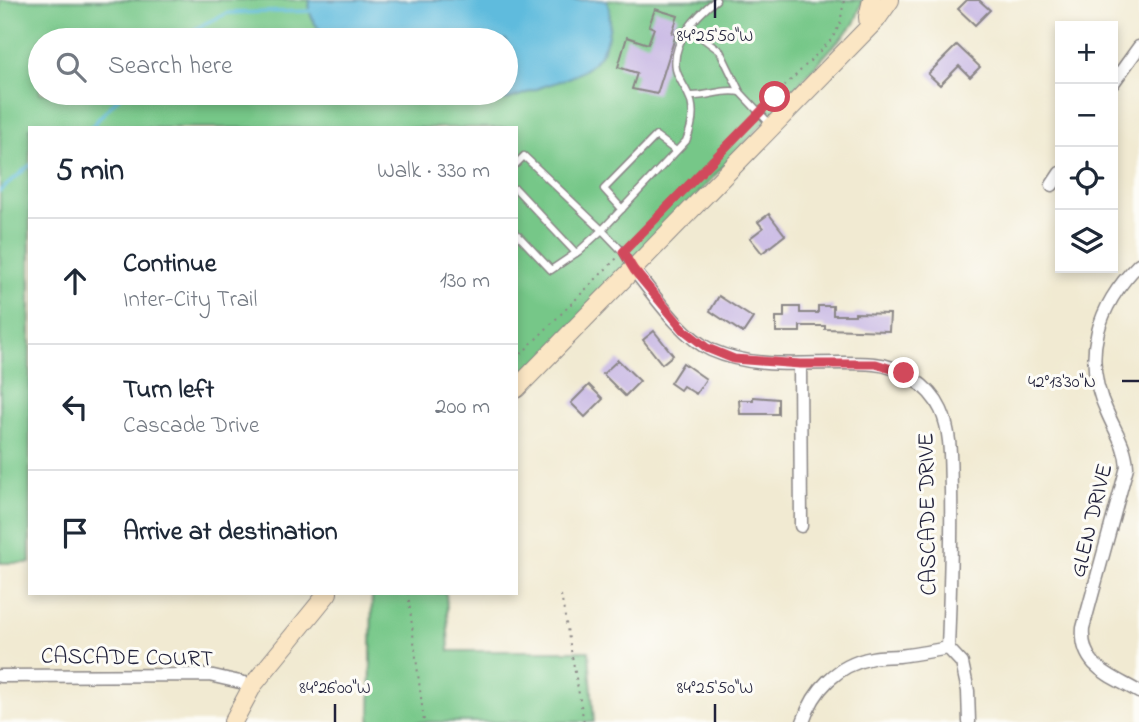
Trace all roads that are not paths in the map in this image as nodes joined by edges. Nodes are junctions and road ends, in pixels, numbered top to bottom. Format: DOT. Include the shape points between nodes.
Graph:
graph roads {
  1 [pos="716,0"];
  2 [pos="872,0"];
  3 [pos="890,0"];
  4 [pos="869,26"];
  5 [pos="689,28"];
  6 [pos="1139,47"];
  7 [pos="1118,76"];
  8 [pos="740,92"];
  9 [pos="690,96"];
  10 [pos="773,128"];
  11 [pos="676,151"];
  12 [pos="518,162"];
  13 [pos="1055,180"];
  14 [pos="1052,185"];
  15 [pos="518,191"];
  16 [pos="622,209"];
  17 [pos="602,230"];
  18 [pos="518,235"];
  19 [pos="576,253"];
  20 [pos="1139,264"];
  21 [pos="634,270"];
  22 [pos="800,364"];
  23 [pos="518,388"];
  24 [pos="800,526"];
  25 [pos="326,595"];
  26 [pos="948,648"];
  27 [pos="0,676"];
  28 [pos="253,685"];
  29 [pos="1139,692"];
  30 [pos="233,722"];
  31 [pos="803,722"];
  32 [pos="969,722"];
  1 -- 5 [label="lane"];
  2 -- 4 [label="main road"];
  3 -- 4 [label="main road"];
  4 -- 10 [label="main road"];
  5 -- 8 [label="lane" via="720,51"];
  5 -- 9 [label="lane" via="676,67"];
  6 -- 7 [label="street"];
  8 -- 9 [label="lane"];
  8 -- 10 [label="lane"];
  9 -- 11 [label="lane" via="691,130"];
  10 -- 21 [label="main road"];
  11 -- 16 [label="lane"];
  11 -- 16 [label="lane" via="656,136 604,189"];
  12 -- 17 [label="lane" via="524,156"];
  13 -- 14 [label="street"];
  15 -- 19 [label="lane"];
  16 -- 17 [label="lane"];
  17 -- 19 [label="lane"];
  17 -- 21 [label="lane"];
  18 -- 19 [label="lane" via="551,270"];
  20 -- 29 [label="street, GLEN DRIVE" via="1110,302 1094,345 1095,379 1126,454 1127,467 1082,640 1097,668"];
  21 -- 22 [label="street, CASCADE DRIVE" via="684,330 707,348 734,359"];
  21 -- 23 [label="main road"];
  22 -- 24 [label="street"];
  22 -- 26 [label="street, CASCADE DRIVE" via="876,364 904,373 929,392 941,409 950,445"];
  25 -- 28 [label="main road"];
  26 -- 31 [label="street" via="853,663 830,676 812,698"];
  26 -- 32 [label="street" via="962,663"];
  27 -- 28 [label="street, CASCADE COURT" via="209,675"];
  28 -- 30 [label="main road"];
}
